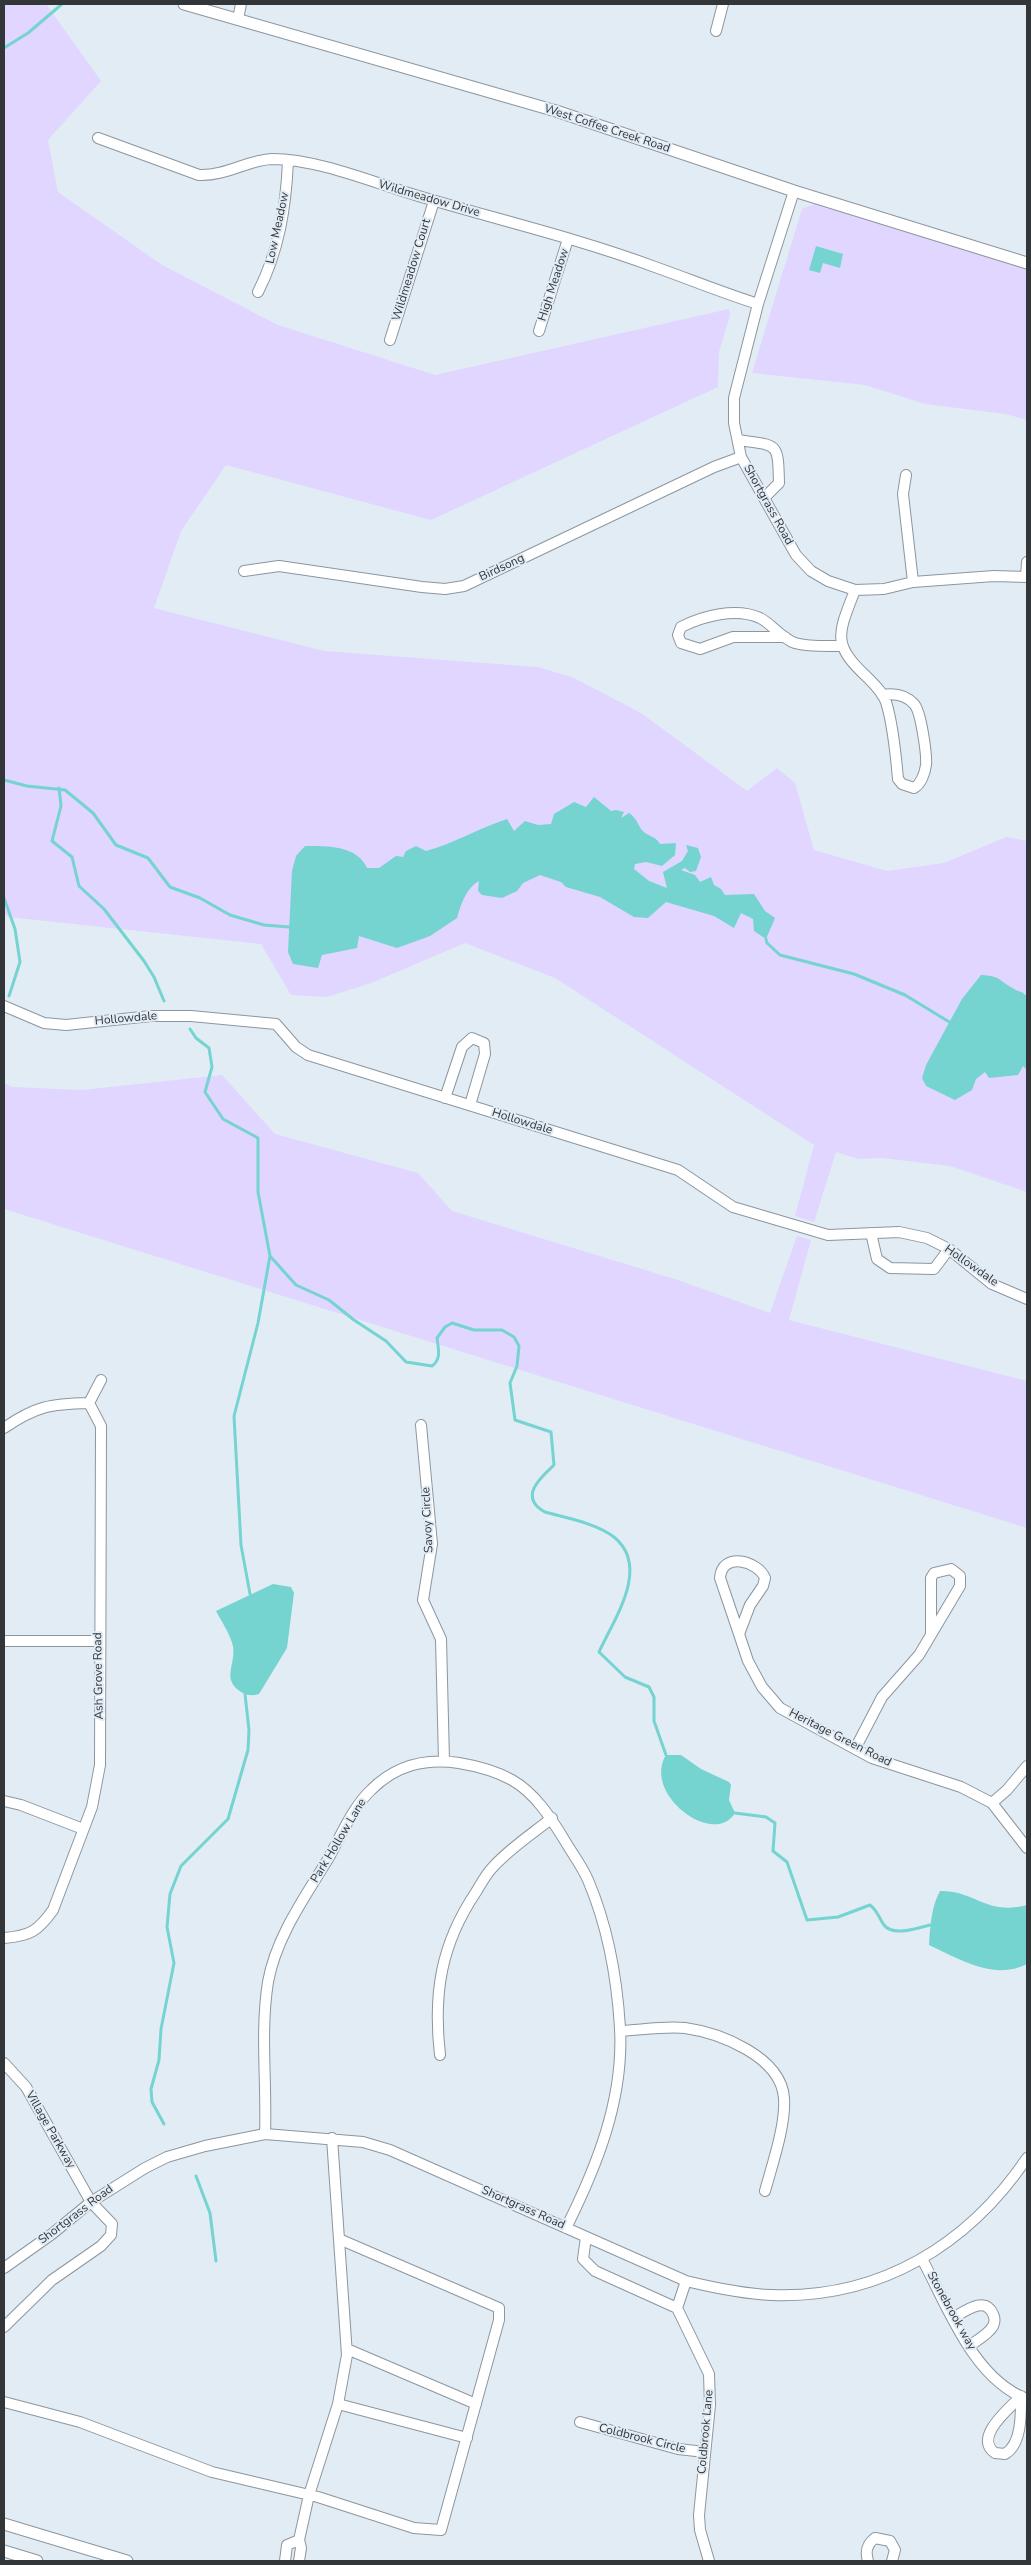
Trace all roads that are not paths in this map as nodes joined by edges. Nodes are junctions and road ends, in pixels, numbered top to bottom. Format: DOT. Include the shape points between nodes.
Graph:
graph roads {
  1 [pos="184,4"];
  2 [pos="241,4"];
  3 [pos="723,4"];
  4 [pos="215,8"];
  5 [pos="238,19"];
  6 [pos="716,31"];
  7 [pos="98,138"];
  8 [pos="288,161"];
  9 [pos="794,191"];
  10 [pos="434,201"];
  11 [pos="568,239"];
  12 [pos="1027,263"];
  13 [pos="258,292"];
  14 [pos="758,304"];
  15 [pos="539,331"];
  16 [pos="390,340"];
  17 [pos="738,440"];
  18 [pos="741,457"];
  19 [pos="906,474"];
  20 [pos="764,498"];
  21 [pos="1027,562"];
  22 [pos="244,571"];
  23 [pos="1027,577"];
  24 [pos="912,582"];
  25 [pos="855,590"];
  26 [pos="785,637"];
  27 [pos="841,646"];
  28 [pos="882,695"];
  29 [pos="4,1006"];
  30 [pos="445,1098"];
  31 [pos="470,1106"];
  32 [pos="871,1233"];
  33 [pos="949,1250"];
  34 [pos="1027,1299"];
  35 [pos="101,1380"];
  36 [pos="89,1403"];
  37 [pos="421,1425"];
  38 [pos="4,1428"];
  39 [pos="739,1634"];
  40 [pos="931,1634"];
  41 [pos="99,1640"];
  42 [pos="4,1641"];
  43 [pos="855,1749"];
  44 [pos="444,1761"];
  45 [pos="1027,1766"];
  46 [pos="4,1801"];
  47 [pos="992,1803"];
  48 [pos="552,1818"];
  49 [pos="83,1829"];
  50 [pos="1024,1841"];
  51 [pos="1027,1848"];
  52 [pos="4,1938"];
  53 [pos="620,2031"];
  54 [pos="440,2055"];
  55 [pos="4,2063"];
  56 [pos="265,2134"];
  57 [pos="332,2138"];
  58 [pos="1027,2158"];
  59 [pos="765,2191"];
  60 [pos="91,2202"];
  61 [pos="566,2228"];
  62 [pos="586,2237"];
  63 [pos="339,2239"];
  64 [pos="922,2259"];
  65 [pos="4,2268"];
  66 [pos="686,2281"];
  67 [pos="677,2308"];
  68 [pos="953,2318"];
  69 [pos="4,2327"];
  70 [pos="969,2346"];
  71 [pos="347,2349"];
  72 [pos="1024,2397"];
  73 [pos="4,2402"];
  74 [pos="338,2404"];
  75 [pos="476,2404"];
  76 [pos="580,2422"];
  77 [pos="467,2438"];
  78 [pos="705,2452"];
  79 [pos="309,2495"];
  80 [pos="4,2524"];
  81 [pos="299,2540"];
  82 [pos="4,2551"];
  83 [pos="37,2561"];
  84 [pos="127,2561"];
  85 [pos="285,2561"];
  86 [pos="299,2561"];
  87 [pos="709,2561"];
  88 [pos="868,2561"];
  89 [pos="892,2561"];
  1 -- 4 [label="street, West Coffee Creek Road"];
  2 -- 5 [label="street"];
  3 -- 6 [label="street"];
  4 -- 5 [label="street, West Coffee Creek Road"];
  5 -- 9 [label="street, West Coffee Creek Road" via="556,111"];
  7 -- 8 [label="street, Wildmeadow Drive" via="199,175 213,176 258,161"];
  8 -- 10 [label="street, Wildmeadow Drive" via="316,166"];
  8 -- 13 [label="street, Low Meadow" via="279,234 269,270"];
  9 -- 12 [label="street, West Coffee Creek Road"];
  9 -- 14 [label="street, Shortgrass Road"];
  10 -- 11 [label="street, Wildmeadow Drive"];
  10 -- 16 [label="street, Wildmeadow Court"];
  11 -- 14 [label="street, Wildmeadow Drive"];
  11 -- 15 [label="street, High Meadow"];
  14 -- 17 [label="street, Shortgrass Road" via="734,398"];
  17 -- 18 [label="street, Shortgrass Road"];
  17 -- 20 [label="street" via="766,444 779,454 780,483"];
  18 -- 20 [label="street, Shortgrass Road"];
  18 -- 22 [label="street, Birdsong" via="464,586 445,589 422,587 279,566"];
  19 -- 24 [label="street" via="903,494"];
  20 -- 25 [label="street, Shortgrass Road" via="796,555 811,571"];
  21 -- 23 [label="street"];
  23 -- 24 [label="street, Shortgrass Road"];
  24 -- 25 [label="street, Shortgrass Road" via="884,589"];
  25 -- 27 [label="street" via="846,613"];
  26 -- 26 [label="street" via="761,618 748,614 695,620 681,627 678,635 682,643 700,649 733,638"];
  26 -- 27 [label="street" via="794,643"];
  27 -- 28 [label="street" via="851,663"];
  28 -- 28 [label="street" via="886,701 898,778 902,784 914,788 921,780 926,764 920,716 915,704 900,695"];
  29 -- 30 [label="street, Hollowdale" via="44,1023 66,1026 151,1016 276,1024 308,1056"];
  30 -- 31 [label="street, Hollowdale"];
  30 -- 31 [label="street" via="462,1048 472,1038 484,1043 485,1054"];
  31 -- 32 [label="street, Hollowdale" via="678,1170 733,1207 828,1235"];
  32 -- 33 [label="street, Hollowdale" via="927,1238"];
  32 -- 33 [label="street" via="877,1259 890,1268 934,1269"];
  33 -- 34 [label="street, Hollowdale" via="992,1284"];
  35 -- 36 [label="street"];
  36 -- 38 [label="street" via="37,1408"];
  36 -- 41 [label="street, Ash Grove Road" via="101,1426"];
  37 -- 44 [label="street, Savoy Circle" via="432,1544 423,1600 440,1639"];
  39 -- 39 [label="street, Heritage Green Road" via="720,1578 725,1563 734,1561 757,1567 765,1578"];
  39 -- 43 [label="street, Heritage Green Road" via="762,1687 780,1708"];
  40 -- 40 [label="street" via="931,1578 934,1572 951,1569 960,1576 960,1586"];
  40 -- 43 [label="street" via="919,1655 882,1697"];
  41 -- 42 [label="street"];
  41 -- 49 [label="street, Ash Grove Road" via="100,1765 97,1787"];
  43 -- 47 [label="street, Heritage Green Road" via="891,1766 961,1787"];
  44 -- 48 [label="street, Park Hollow Lane" via="490,1770 512,1780"];
  44 -- 56 [label="street, Park Hollow Lane" via="430,1760 404,1766 368,1792 287,1928 274,1956 268,1981"];
  45 -- 47 [label="street"];
  46 -- 49 [label="street"];
  47 -- 50 [label="street, Heritage Green Road"];
  48 -- 53 [label="street, Park Hollow Lane" via="587,1879 598,1910 612,1956"];
  48 -- 54 [label="street" via="492,1868 460,1916 446,1950 438,1986 436,2012"];
  49 -- 52 [label="street, Ash Grove Road" via="44,1923 32,1933"];
  50 -- 51 [label="street, Heritage Green Road"];
  53 -- 59 [label="street" via="684,2028 744,2048 762,2059 781,2080 784,2100"];
  53 -- 61 [label="street, Park Hollow Lane" via="617,2081 606,2134 599,2157"];
  55 -- 60 [label="street, Village Parkway" via="26,2087"];
  56 -- 57 [label="street, Shortgrass Road"];
  56 -- 60 [label="street, Shortgrass Road" via="167,2157"];
  57 -- 61 [label="street, Shortgrass Road" via="390,2150"];
  57 -- 63 [label="street"];
  58 -- 64 [label="street, Shortgrass Road" via="1002,2192 955,2237"];
  60 -- 65 [label="street, Shortgrass Road"];
  60 -- 69 [label="street, Village Parkway" via="112,2224 111,2235 101,2246 52,2280"];
  61 -- 62 [label="street, Shortgrass Road"];
  62 -- 66 [label="street, Shortgrass Road"];
  62 -- 67 [label="street" via="583,2259 595,2271"];
  63 -- 71 [label="street"];
  63 -- 75 [label="street" via="500,2308"];
  64 -- 66 [label="street, Shortgrass Road" via="898,2272 857,2285 811,2294 728,2291"];
  64 -- 68 [label="street, Stonebrook way"];
  66 -- 67 [label="street"];
  67 -- 78 [label="street, Coldbrook Lane" via="709,2374 710,2405"];
  68 -- 70 [label="street, Stonebrook way"];
  68 -- 70 [label="street" via="977,2305 986,2306 993,2312 993,2328"];
  70 -- 72 [label="street, Stonebrook way" via="991,2374"];
  71 -- 74 [label="street"];
  71 -- 75 [label="street"];
  72 -- 72 [label="street" via="991,2430 987,2445 994,2454 1004,2454 1015,2445"];
  73 -- 79 [label="street" via="80,2422 212,2472"];
  74 -- 77 [label="street"];
  74 -- 79 [label="street"];
  75 -- 77 [label="street"];
  76 -- 78 [label="street, Coldbrook Circle" via="670,2447"];
  77 -- 79 [label="street" via="441,2530 414,2528"];
  78 -- 87 [label="street, Coldbrook Lane" via="699,2515"];
  79 -- 81 [label="street"];
  80 -- 84 [label="street"];
  81 -- 85 [label="street" via="287,2545"];
  81 -- 86 [label="street"];
  82 -- 83 [label="street"];
  88 -- 89 [label="street" via="869,2543 875,2538 890,2541 895,2550"];
}
